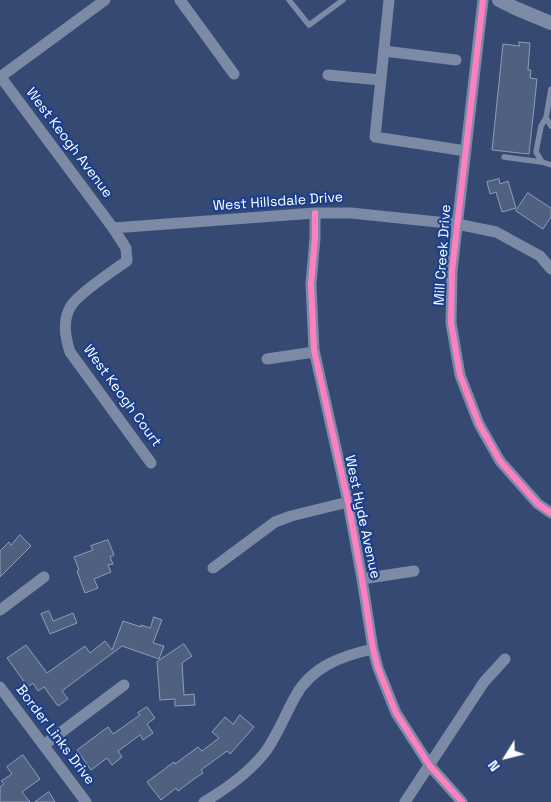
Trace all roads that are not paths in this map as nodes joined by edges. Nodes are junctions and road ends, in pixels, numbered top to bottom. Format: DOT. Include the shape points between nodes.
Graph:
graph roads {
  1 [pos="105,0"];
  2 [pos="180,0"];
  3 [pos="289,0"];
  4 [pos="343,0"];
  5 [pos="389,0"];
  6 [pos="483,0"];
  7 [pos="499,0"];
  8 [pos="551,23"];
  9 [pos="384,51"];
  10 [pos="456,60"];
  11 [pos="234,74"];
  12 [pos="328,75"];
  13 [pos="0,77"];
  14 [pos="380,80"];
  15 [pos="551,90"];
  16 [pos="546,118"];
  17 [pos="551,126"];
  18 [pos="466,151"];
  19 [pos="504,157"];
  20 [pos="542,162"];
  21 [pos="551,165"];
  22 [pos="315,213"];
  23 [pos="457,224"];
  24 [pos="113,228"];
  25 [pos="551,269"];
  26 [pos="314,352"];
  27 [pos="267,359"];
  28 [pos="151,463"];
  29 [pos="348,502"];
  30 [pos="551,513"];
  31 [pos="213,568"];
  32 [pos="414,571"];
  33 [pos="44,577"];
  34 [pos="362,579"];
  35 [pos="0,610"];
  36 [pos="373,649"];
  37 [pos="505,659"];
  38 [pos="124,685"];
  39 [pos="0,686"];
  40 [pos="44,745"];
  41 [pos="430,766"];
  42 [pos="86,802"];
  43 [pos="204,802"];
  44 [pos="405,802"];
  45 [pos="462,802"];
  1 -- 13 [label="street"];
  2 -- 11 [label="street"];
  3 -- 4 [label="lane" via="309,25"];
  5 -- 9 [label="street"];
  6 -- 18 [label="street, Mill Creek Drive"];
  7 -- 8 [label="street"];
  9 -- 10 [label="street"];
  9 -- 14 [label="street"];
  12 -- 14 [label="street"];
  13 -- 24 [label="street, West Keogh Avenue"];
  14 -- 18 [label="street" via="374,138"];
  15 -- 16 [label="lane"];
  16 -- 17 [label="lane"];
  16 -- 20 [label="lane" via="541,126 536,152"];
  18 -- 23 [label="street, Mill Creek Drive"];
  19 -- 20 [label="lane"];
  20 -- 21 [label="lane"];
  22 -- 23 [label="street, West Hillsdale Drive" via="351,213"];
  22 -- 24 [label="street, West Hillsdale Drive"];
  22 -- 26 [label="street, West Hyde Avenue" via="311,284"];
  23 -- 25 [label="street, West Hillsdale Drive" via="496,232 540,256"];
  23 -- 30 [label="street, Mill Creek Drive" via="451,323 460,376 479,424 500,461 538,504"];
  24 -- 28 [label="street, West Keogh Court" via="126,248 126,261 71,305 65,337 70,352"];
  26 -- 27 [label="street"];
  26 -- 29 [label="street, West Hyde Avenue"];
  29 -- 31 [label="street" via="275,522"];
  29 -- 34 [label="street, West Hyde Avenue"];
  32 -- 34 [label="street"];
  33 -- 35 [label="street"];
  34 -- 36 [label="street, West Hyde Avenue"];
  36 -- 41 [label="street, West Hyde Avenue" via="396,713"];
  36 -- 43 [label="street" via="330,661 309,677 265,752 246,772"];
  37 -- 41 [label="street" via="484,682"];
  38 -- 40 [label="street"];
  39 -- 40 [label="street, Border Links Drive"];
  40 -- 42 [label="street, Border Links Drive"];
  41 -- 44 [label="street"];
  41 -- 45 [label="street, West Hyde Avenue"];
}
